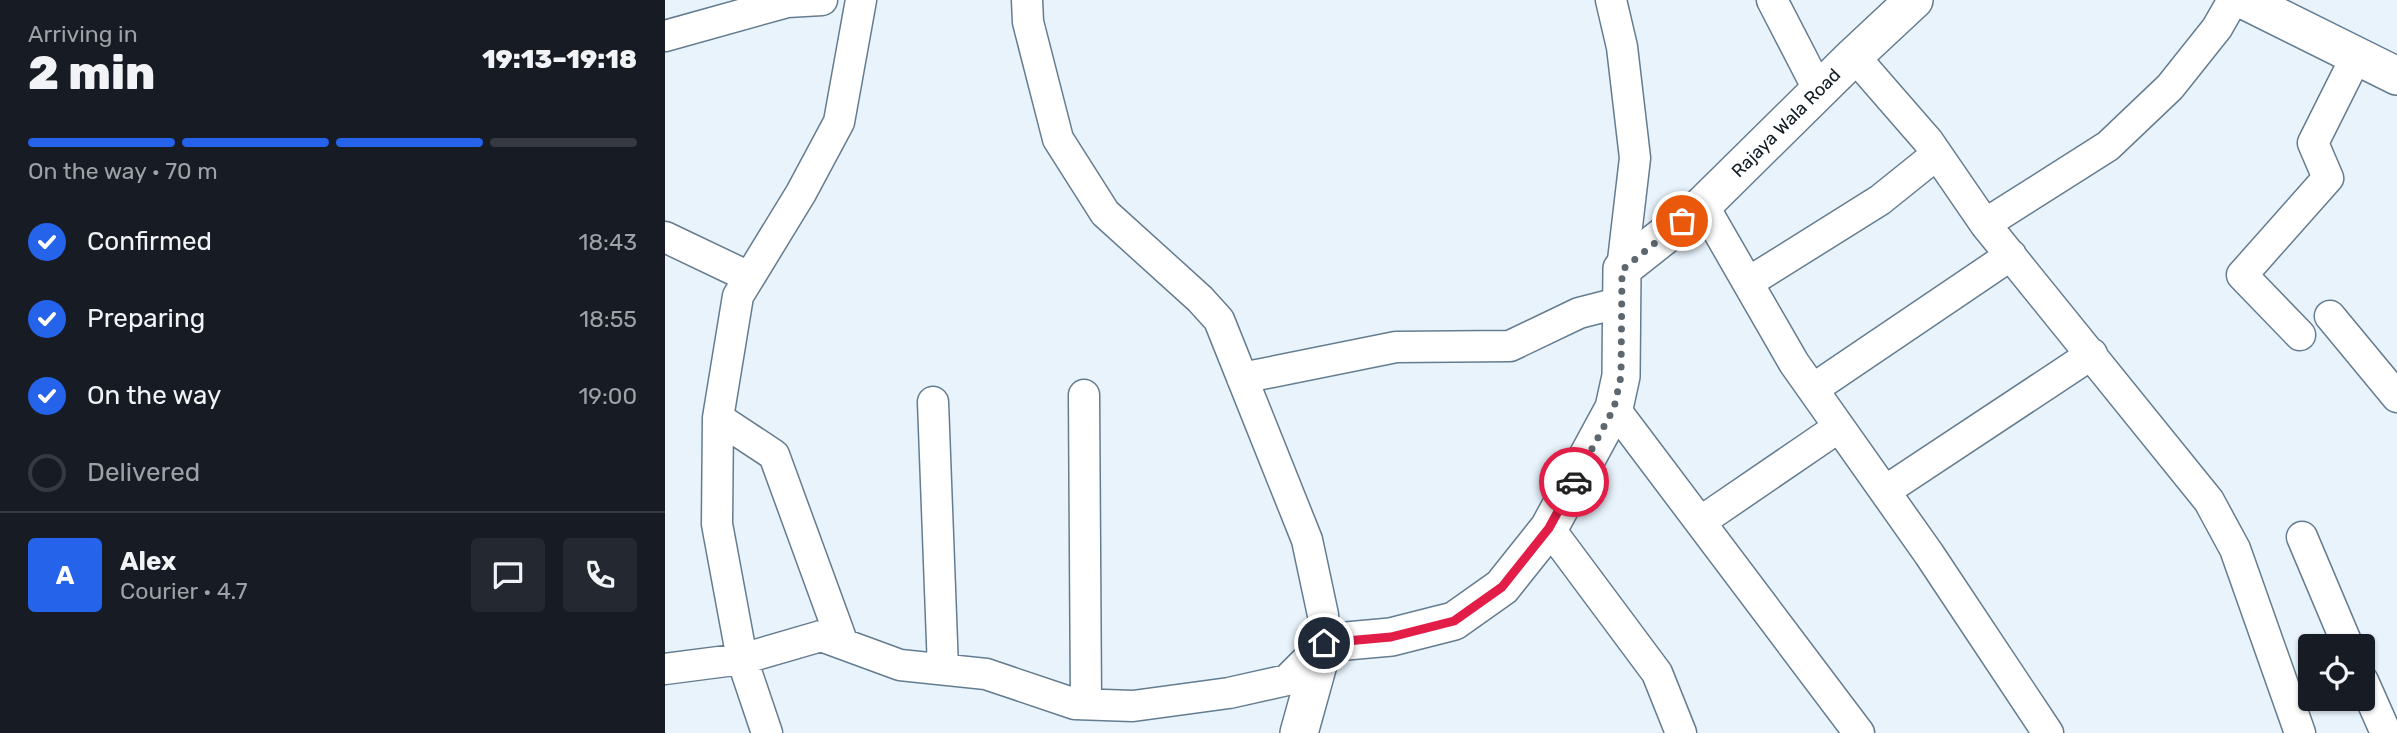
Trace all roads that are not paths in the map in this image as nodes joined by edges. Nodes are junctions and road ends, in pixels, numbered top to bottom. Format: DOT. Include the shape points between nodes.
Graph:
graph roads {
  1 [pos="823,0"];
  2 [pos="861,0"];
  3 [pos="1027,0"];
  4 [pos="1611,0"];
  5 [pos="1772,0"];
  6 [pos="1915,0"];
  7 [pos="2233,0"];
  8 [pos="2243,0"];
  9 [pos="665,36"];
  10 [pos="1854,56"];
  11 [pos="2356,57"];
  12 [pos="2397,76"];
  13 [pos="1819,91"];
  14 [pos="1936,155"];
  15 [pos="1703,205"];
  16 [pos="1985,224"];
  17 [pos="665,237"];
  18 [pos="2011,255"];
  19 [pos="749,277"];
  20 [pos="1749,282"];
  21 [pos="1622,286"];
  22 [pos="2330,316"];
  23 [pos="2300,335"];
  24 [pos="2092,354"];
  25 [pos="1242,378"];
  26 [pos="1813,389"];
  27 [pos="1084,395"];
  28 [pos="2397,397"];
  29 [pos="933,402"];
  30 [pos="1614,408"];
  31 [pos="718,418"];
  32 [pos="1839,427"];
  33 [pos="1885,491"];
  34 [pos="1700,522"];
  35 [pos="1549,528"];
  36 [pos="2301,537"];
  37 [pos="2343,634"];
  38 [pos="1324,643"];
  39 [pos="843,644"];
  40 [pos="742,659"];
  41 [pos="943,669"];
  42 [pos="665,670"];
  43 [pos="1086,704"];
  44 [pos="2375,708"];
  45 [pos="767,733"];
  46 [pos="1299,733"];
  47 [pos="1681,733"];
  48 [pos="1859,733"];
  49 [pos="2048,733"];
  50 [pos="2300,733"];
  51 [pos="2386,733"];
  1 -- 9 [label="street" via="787,2"];
  2 -- 19 [label="street" via="839,122"];
  3 -- 25 [label="street" via="1028,22 1058,139 1105,213 1219,320"];
  4 -- 21 [label="street" via="1622,47 1635,158"];
  5 -- 13 [label="street"];
  6 -- 10 [label="street, Rajaya Wala Road"];
  7 -- 16 [label="street" via="2170,87 2108,146"];
  8 -- 11 [label="street"];
  10 -- 13 [label="street, Rajaya Wala Road"];
  10 -- 14 [label="street"];
  11 -- 12 [label="street"];
  11 -- 23 [label="street" via="2313,142 2328,178 2242,275"];
  13 -- 15 [label="street, Rajaya Wala Road"];
  14 -- 16 [label="street"];
  14 -- 20 [label="street" via="1880,200"];
  15 -- 20 [label="street"];
  15 -- 21 [label="street, Rajaya Wala Road"];
  16 -- 18 [label="street"];
  17 -- 19 [label="street"];
  18 -- 24 [label="street"];
  18 -- 26 [label="street"];
  19 -- 31 [label="street" via="738,296"];
  20 -- 26 [label="street"];
  21 -- 25 [label="street" via="1510,346 1396,347"];
  21 -- 30 [label="street" via="1621,376"];
  22 -- 28 [label="street"];
  24 -- 33 [label="street"];
  24 -- 50 [label="street" via="2201,491 2235,549"];
  25 -- 38 [label="street" via="1307,540 1323,615"];
  26 -- 32 [label="street"];
  27 -- 43 [label="street"];
  29 -- 41 [label="street"];
  30 -- 34 [label="street"];
  30 -- 35 [label="street"];
  31 -- 39 [label="street" via="773,455"];
  31 -- 40 [label="street" via="717,524"];
  32 -- 33 [label="street"];
  32 -- 34 [label="street"];
  33 -- 49 [label="street"];
  34 -- 48 [label="street"];
  35 -- 38 [label="street" via="1502,587 1454,621 1391,637"];
  35 -- 47 [label="street" via="1657,673"];
  36 -- 37 [label="street"];
  38 -- 43 [label="street" via="1287,680 1133,706"];
  38 -- 46 [label="street"];
  39 -- 40 [label="street" via="821,636"];
  39 -- 41 [label="street" via="900,665"];
  40 -- 42 [label="street"];
  40 -- 45 [label="street"];
  41 -- 43 [label="street" via="986,674"];
  44 -- 51 [label="street"];
}
